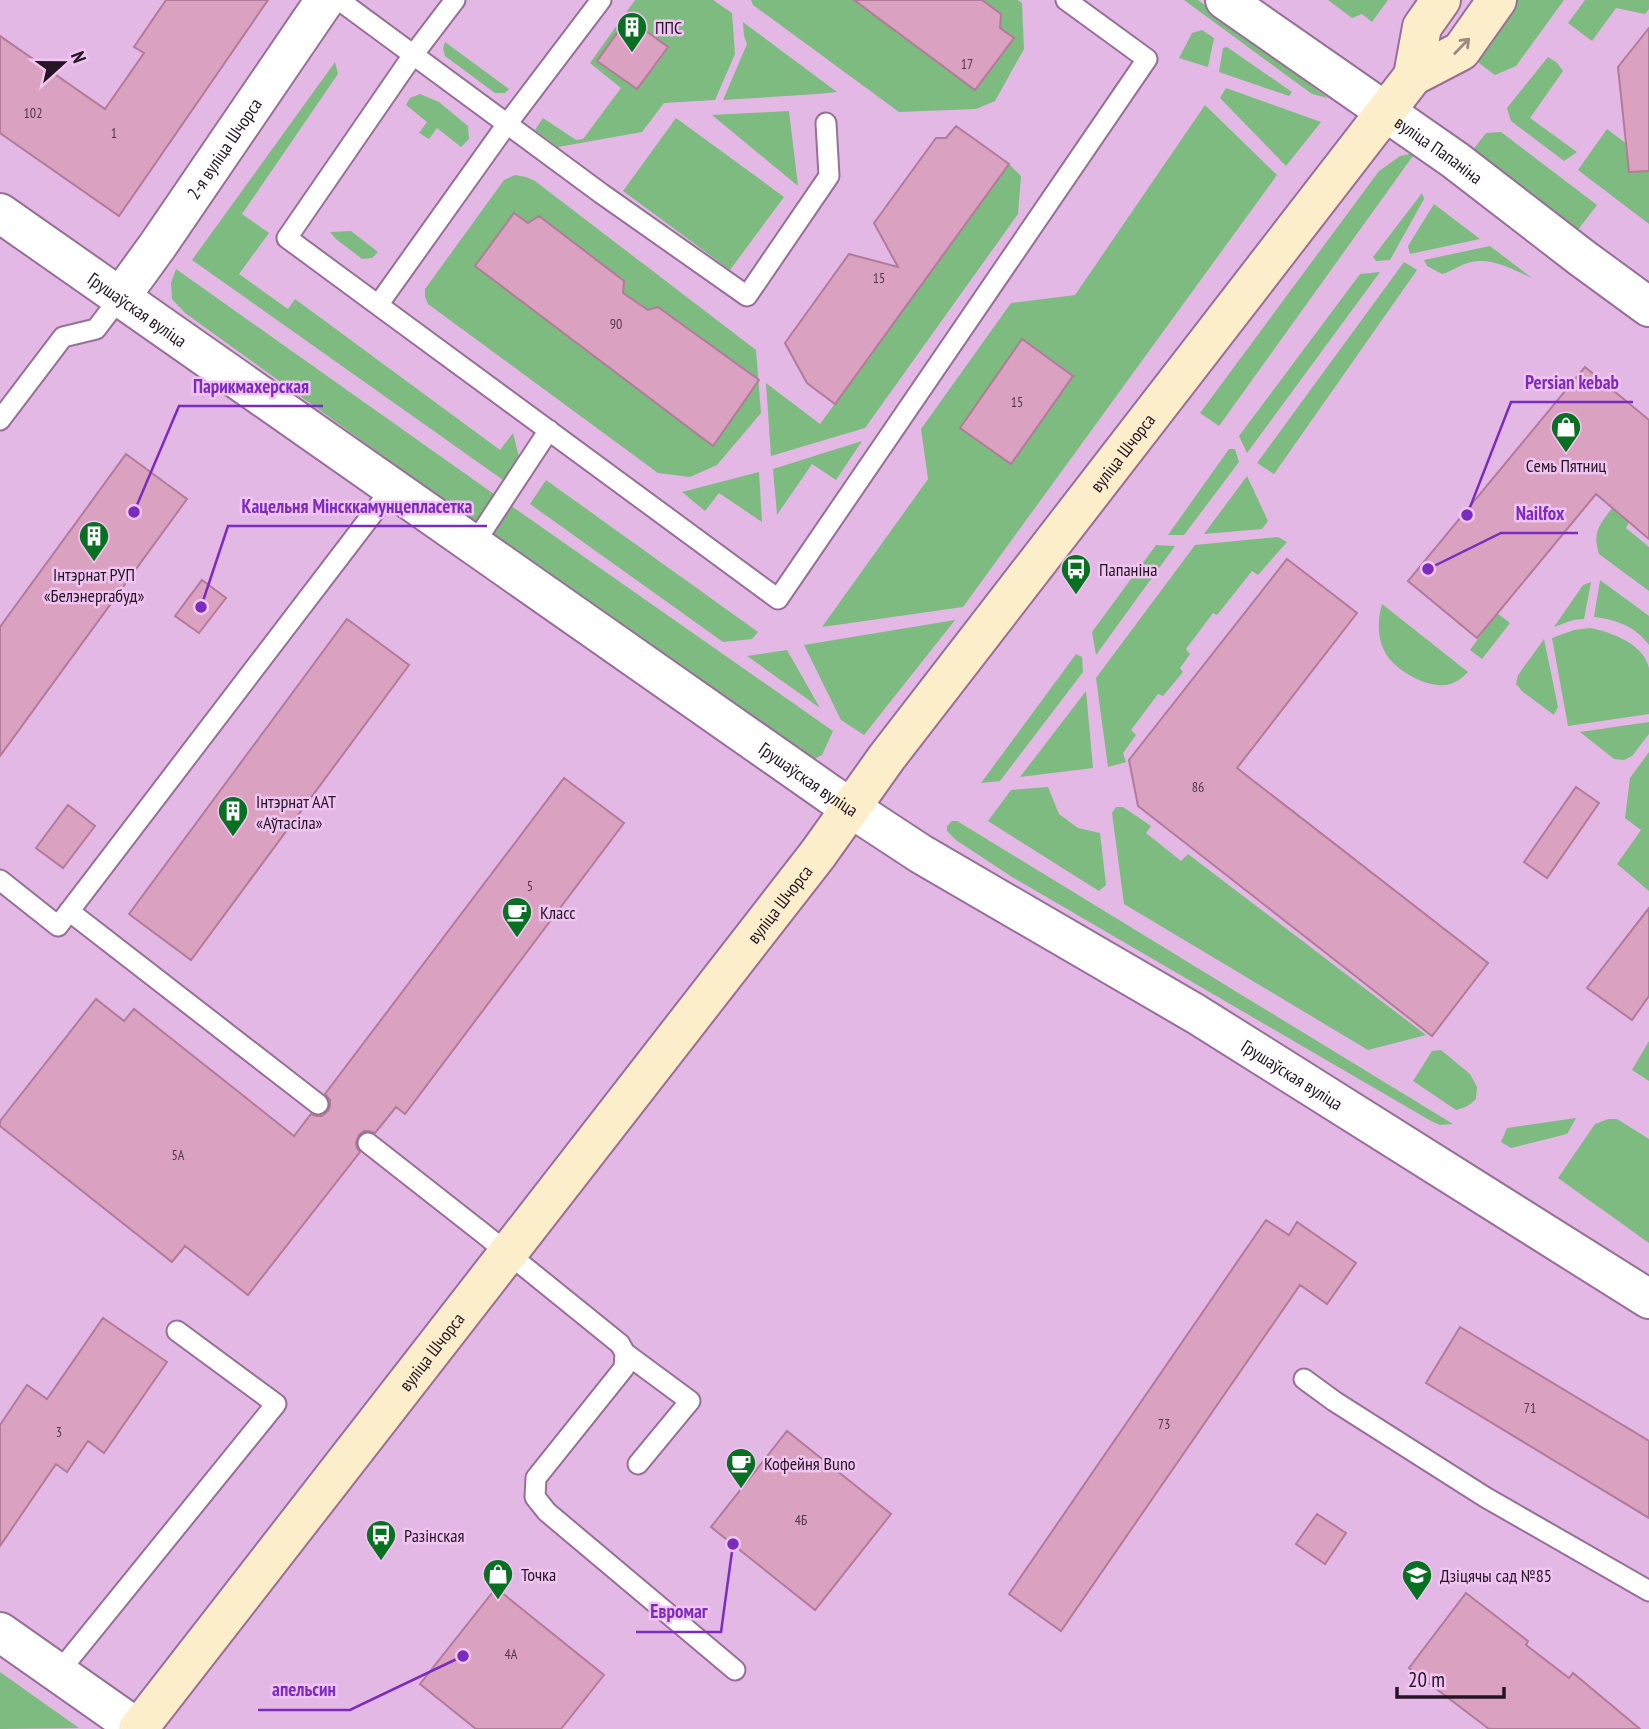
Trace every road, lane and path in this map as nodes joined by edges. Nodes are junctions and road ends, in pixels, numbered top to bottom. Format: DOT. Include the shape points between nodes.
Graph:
graph roads {
  1 [pos="326,0"];
  2 [pos="339,0"];
  3 [pos="455,0"];
  4 [pos="601,0"];
  5 [pos="1066,0"];
  6 [pos="1441,0"];
  7 [pos="1497,0"];
  8 [pos="1238,4"];
  9 [pos="413,55"];
  10 [pos="1413,76"];
  11 [pos="1385,112"];
  12 [pos="826,123"];
  13 [pos="507,124"];
  14 [pos="0,213"];
  15 [pos="121,296"];
  16 [pos="378,305"];
  17 [pos="1649,307"];
  18 [pos="0,420"];
  19 [pos="549,430"];
  20 [pos="393,487"];
  21 [pos="474,544"];
  22 [pos="851,807"];
  23 [pos="0,880"];
  24 [pos="69,911"];
  25 [pos="318,1104"];
  26 [pos="368,1143"];
  27 [pos="507,1252"];
  28 [pos="1649,1299"];
  29 [pos="177,1331"];
  30 [pos="625,1353"];
  31 [pos="1304,1379"];
  32 [pos="638,1464"];
  33 [pos="1649,1591"];
  34 [pos="0,1632"];
  35 [pos="735,1670"];
  36 [pos="58,1673"];
  37 [pos="138,1729"];
  1 -- 15 [label="street, 2-я вуліца Шчорса"];
  2 -- 9 [label="lane"];
  3 -- 9 [label="lane"];
  4 -- 13 [label="lane"];
  5 -- 19 [label="lane" via="1147,59 778,599"];
  6 -- 10 [label="main road, вуліца Шчорса" via="1422,27"];
  10 -- 7 [label="main road, вуліца Шчорса, one-way" via="1461,51"];
  8 -- 11 [label="street, вуліца Папаніна"];
  9 -- 13 [label="lane"];
  9 -- 16 [label="lane" via="287,238"];
  10 -- 11 [label="main road, вуліца Шчорса"];
  11 -- 17 [label="street, вуліца Папаніна"];
  11 -- 22 [label="main road, вуліца Шчорса"];
  12 -- 13 [label="lane" via="829,176 747,296"];
  13 -- 16 [label="lane"];
  14 -- 15 [label="street, Грушаўская вуліца"];
  15 -- 18 [label="lane" via="96,329 63,337"];
  15 -- 20 [label="street, Грушаўская вуліца"];
  16 -- 19 [label="lane"];
  19 -- 21 [label="lane"];
  20 -- 21 [label="street, Грушаўская вуліца"];
  20 -- 24 [label="lane"];
  21 -- 22 [label="street, Грушаўская вуліца"];
  22 -- 27 [label="main road, вуліца Шчорса"];
  22 -- 28 [label="street, Грушаўская вуліца" via="921,854 1196,1014"];
  23 -- 24 [label="lane" via="58,926"];
  24 -- 25 [label="lane"];
  26 -- 27 [label="lane"];
  27 -- 30 [label="lane" via="620,1344"];
  27 -- 37 [label="main road, вуліца Шчорса"];
  29 -- 36 [label="lane" via="276,1404"];
  30 -- 32 [label="lane" via="690,1401"];
  30 -- 35 [label="lane" via="624,1368 536,1478 535,1497"];
  31 -- 33 [label="lane" via="1485,1497"];
  34 -- 36 [label="street"];
  36 -- 37 [label="street"];
}
